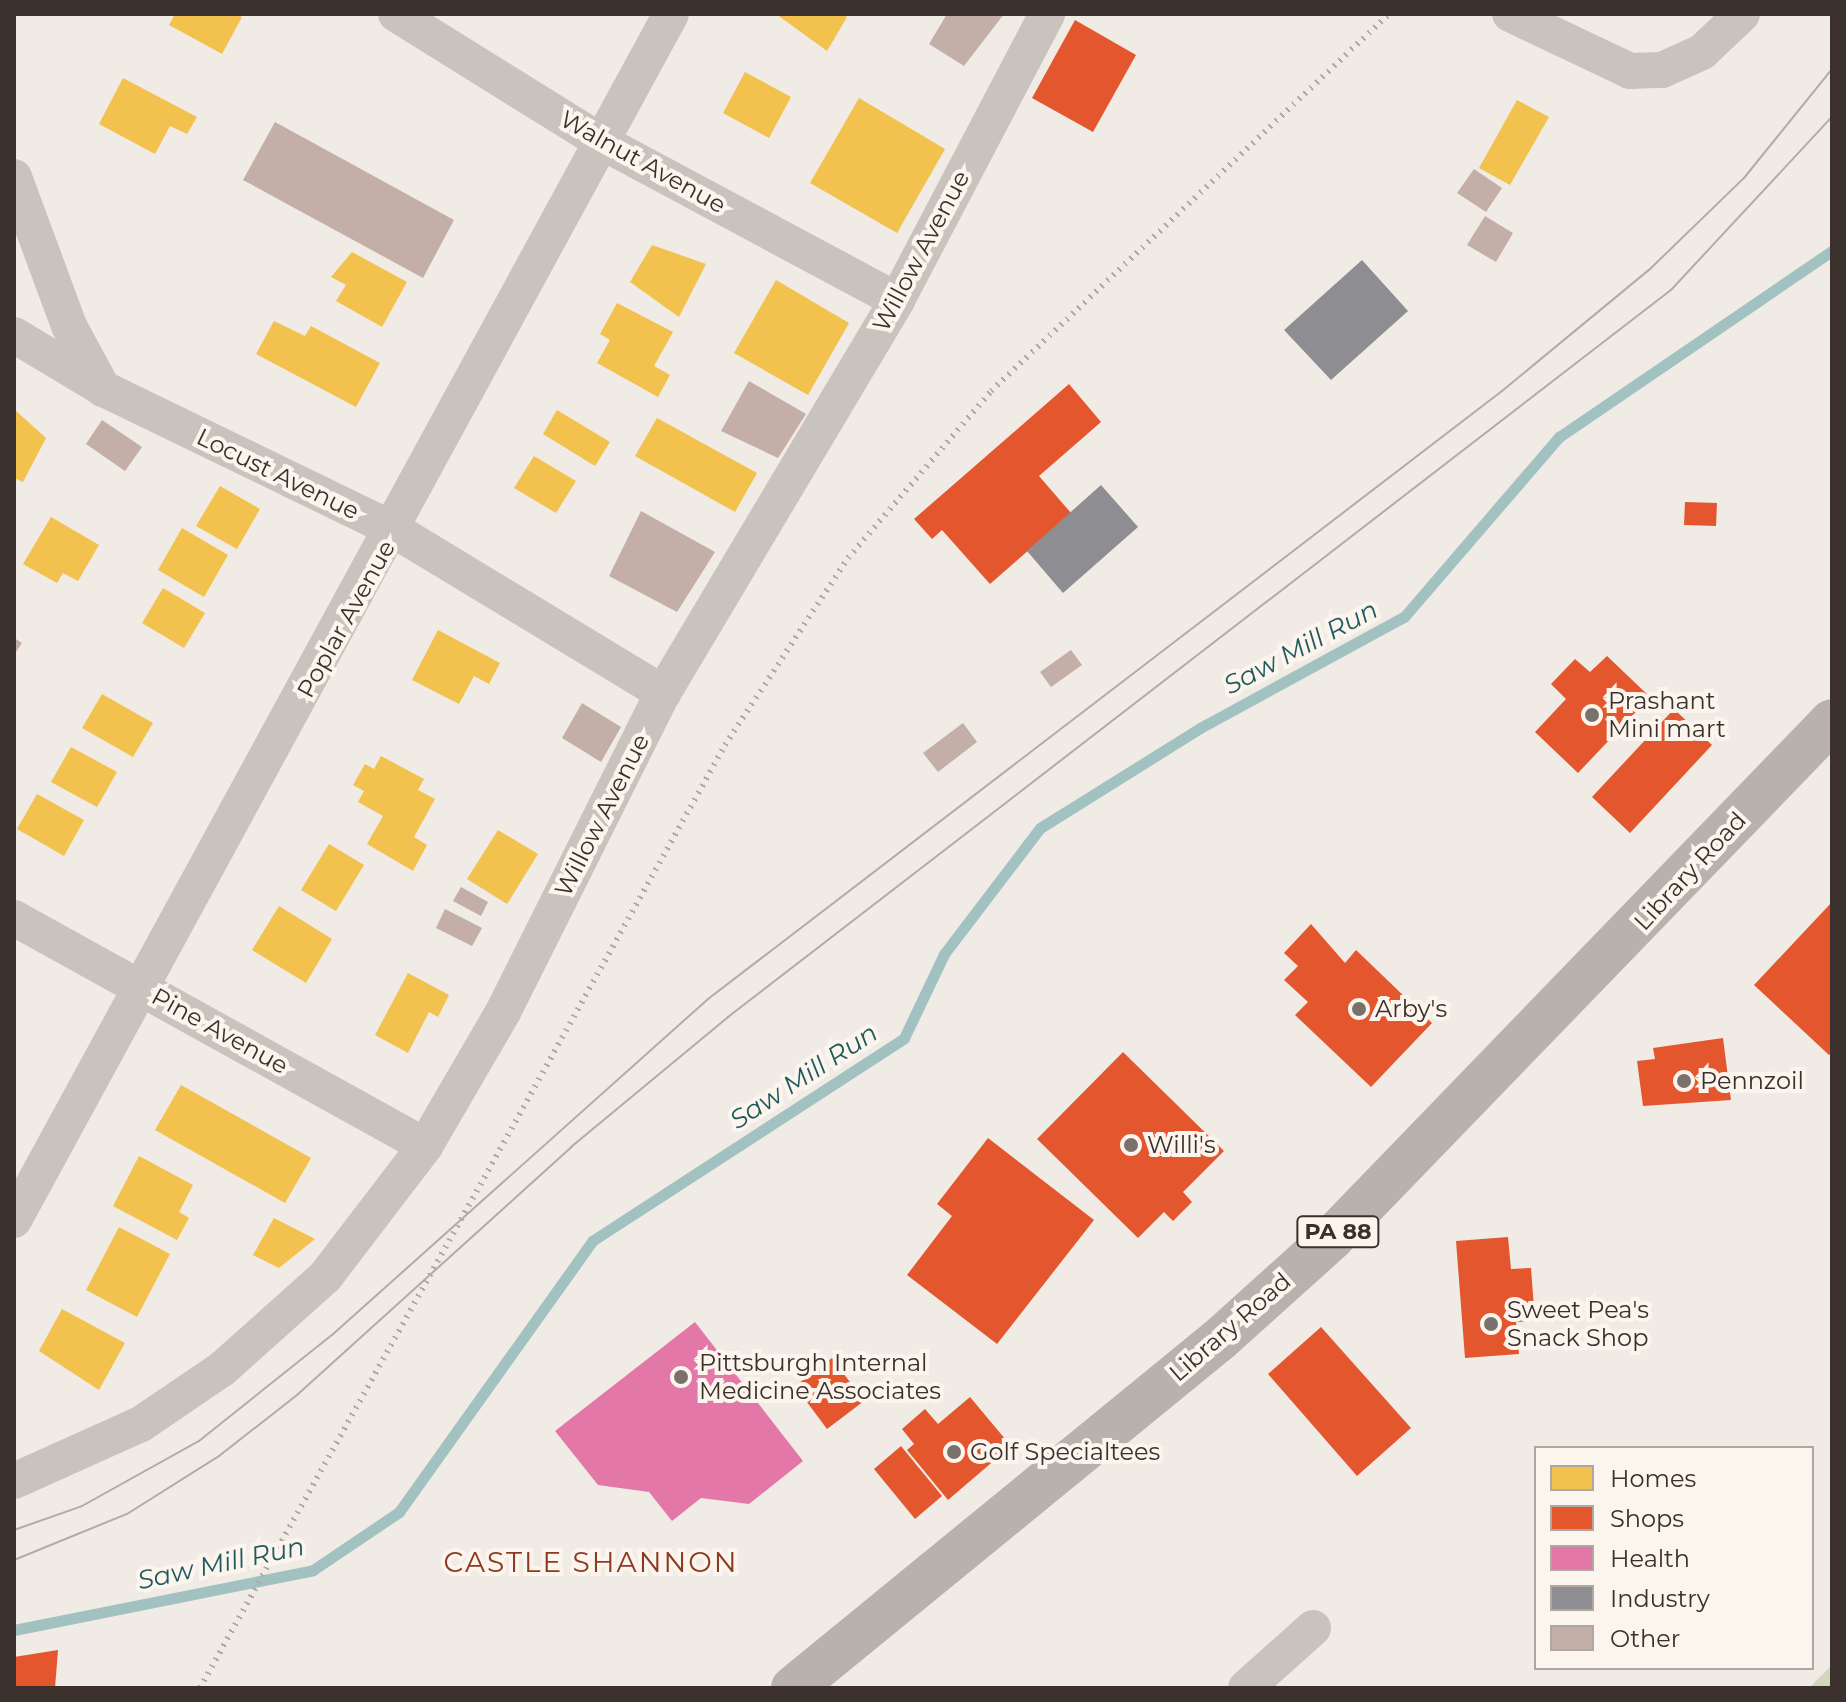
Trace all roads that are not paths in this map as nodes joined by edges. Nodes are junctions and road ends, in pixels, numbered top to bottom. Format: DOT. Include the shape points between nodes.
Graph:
graph roads {
  1 [pos="396,14"];
  2 [pos="671,14"];
  3 [pos="1047,14"];
  4 [pos="1510,14"];
  5 [pos="1739,18"];
  6 [pos="600,141"];
  7 [pos="14,177"];
  8 [pos="897,300"];
  9 [pos="14,335"];
  10 [pos="104,389"];
  11 [pos="394,530"];
  12 [pos="663,693"];
  13 [pos="1832,721"];
  14 [pos="14,918"];
  15 [pos="144,989"];
  16 [pos="425,1146"];
  17 [pos="14,1220"];
  18 [pos="14,1481"];
  19 [pos="1313,1628"];
  20 [pos="793,1688"];
  21 [pos="1246,1688"];
  1 -- 6 [label="street, Walnut Avenue"];
  2 -- 6 [label="street, Poplar Avenue"];
  3 -- 8 [label="street, Willow Avenue"];
  4 -- 5 [label="street" via="1630,71 1662,70 1702,52"];
  6 -- 8 [label="street, Walnut Avenue"];
  6 -- 11 [label="street, Poplar Avenue"];
  7 -- 10 [label="street" via="69,326"];
  8 -- 12 [label="street, Willow Avenue"];
  9 -- 10 [label="street, Locust Avenue"];
  10 -- 11 [label="street, Locust Avenue"];
  11 -- 12 [label="street, Locust Avenue"];
  11 -- 15 [label="street, Poplar Avenue"];
  12 -- 16 [label="street, Willow Avenue" via="503,1012"];
  13 -- 20 [label="main road, Library Road / PA 88" via="1332,1238 1220,1339"];
  14 -- 15 [label="street, Pine Avenue"];
  15 -- 16 [label="street, Pine Avenue"];
  15 -- 17 [label="street, Poplar Avenue"];
  16 -- 18 [label="street, Willow Avenue" via="325,1277 222,1369 141,1424"];
  19 -- 21 [label="street"];
}
